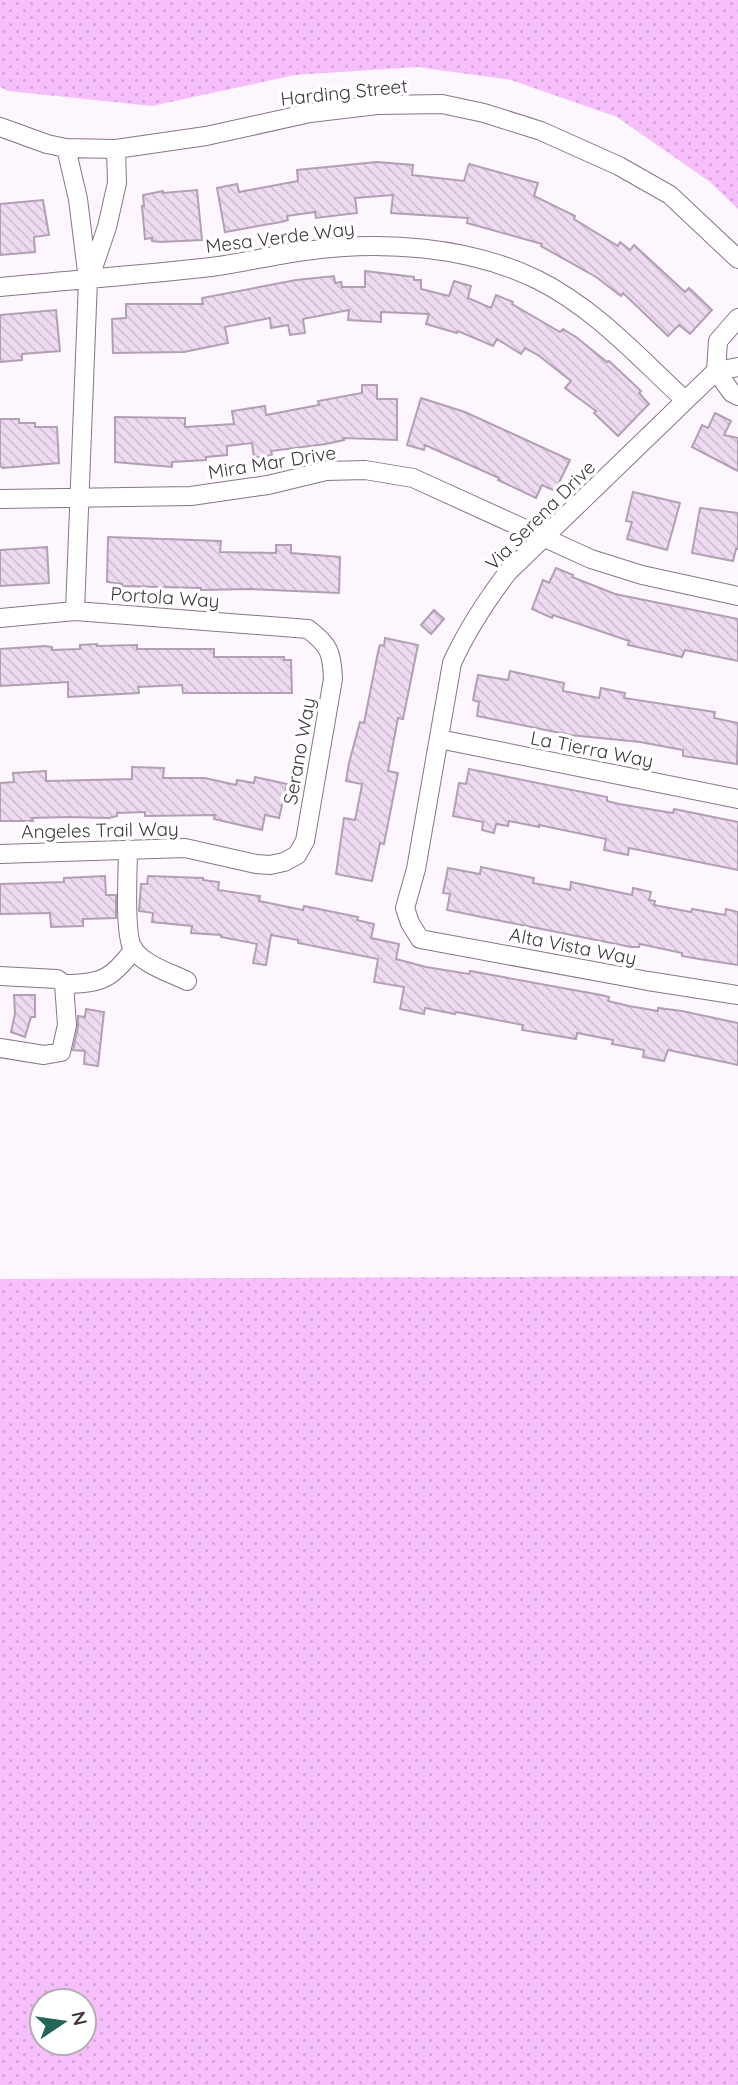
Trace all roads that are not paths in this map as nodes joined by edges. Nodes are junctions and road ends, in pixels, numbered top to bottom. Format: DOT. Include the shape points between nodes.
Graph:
graph roads {
  1 [pos="0,127"];
  2 [pos="66,148"];
  3 [pos="116,149"];
  4 [pos="79,210"];
  5 [pos="111,210"];
  6 [pos="738,259"];
  7 [pos="89,280"];
  8 [pos="0,287"];
  9 [pos="738,318"];
  10 [pos="738,368"];
  11 [pos="716,371"];
  12 [pos="738,396"];
  13 [pos="685,401"];
  14 [pos="0,499"];
  15 [pos="80,499"];
  16 [pos="546,537"];
  17 [pos="738,596"];
  18 [pos="75,611"];
  19 [pos="0,618"];
  20 [pos="322,640"];
  21 [pos="439,740"];
  22 [pos="738,799"];
  23 [pos="128,849"];
  24 [pos="0,854"];
  25 [pos="284,862"];
  26 [pos="410,923"];
  27 [pos="134,949"];
  28 [pos="0,976"];
  29 [pos="187,981"];
  30 [pos="64,984"];
  31 [pos="738,995"];
  32 [pos="0,1048"];
  1 -- 2 [label="street, Harding Street"];
  2 -- 3 [label="street, Harding Street"];
  2 -- 4 [label="street"];
  3 -- 5 [label="street" via="117,183"];
  3 -- 6 [label="street, Harding Street" via="206,136 310,113 442,104 541,131 619,166 670,195"];
  4 -- 5 [label="street"];
  4 -- 7 [label="street"];
  5 -- 7 [label="street"];
  7 -- 8 [label="street, Mesa Verde Way"];
  7 -- 13 [label="street, Mesa Verde Way" via="340,247 428,249 468,256 539,281 570,300 624,341"];
  7 -- 15 [label="street"];
  9 -- 11 [label="street" via="718,341"];
  10 -- 11 [label="street"];
  11 -- 12 [label="street"];
  11 -- 13 [label="street, Via Serena Drive"];
  13 -- 16 [label="street, Via Serena Drive"];
  14 -- 15 [label="street, Mira Mar Drive"];
  15 -- 16 [label="street, Mira Mar Drive" via="191,496 326,471 365,470 414,478"];
  15 -- 18 [label="street"];
  16 -- 17 [label="street, Mira Mar Drive" via="642,575"];
  16 -- 21 [label="street, Via Serena Drive" via="508,572 464,635 452,663"];
  18 -- 19 [label="street, Portola Way"];
  18 -- 20 [label="street, Portola Way" via="308,629"];
  20 -- 25 [label="street, Serano Way" via="332,656 333,678 305,841 297,855"];
  21 -- 22 [label="street, La Tierra Way"];
  21 -- 26 [label="street, Via Serena Drive" via="405,908"];
  23 -- 24 [label="street, Angeles Trail Way"];
  23 -- 25 [label="street, Angeles Trail Way" via="185,848 256,864"];
  23 -- 27 [label="street" via="127,913"];
  26 -- 31 [label="street, Alta Vista Way" via="420,939 437,943"];
  27 -- 29 [label="street" via="146,961"];
  27 -- 30 [label="street" via="100,982"];
  28 -- 30 [label="street" via="57,979"];
  30 -- 32 [label="street" via="67,1025 61,1052 44,1055"];
}
